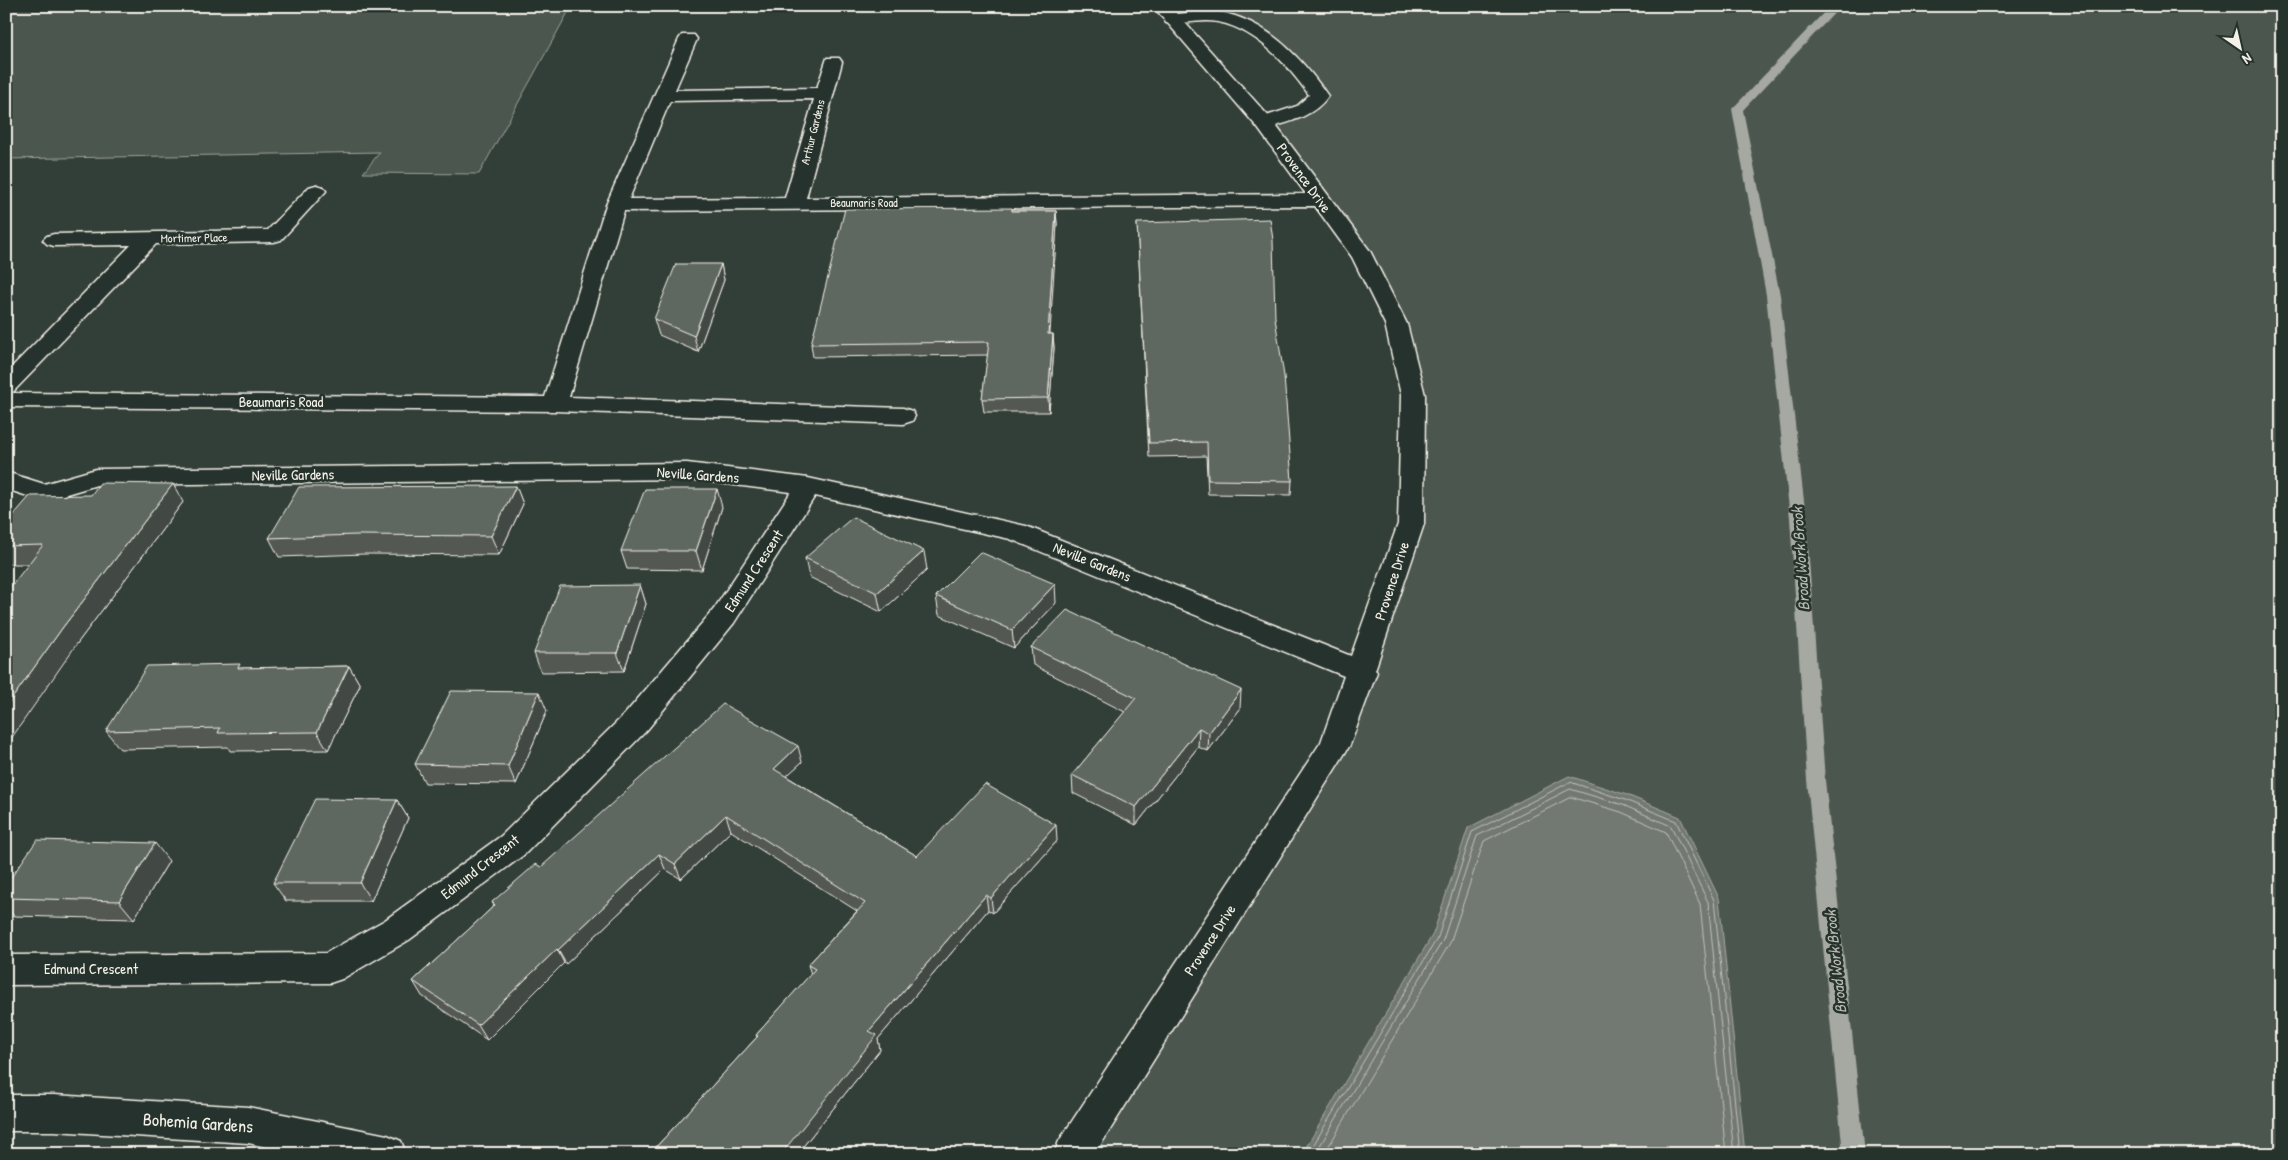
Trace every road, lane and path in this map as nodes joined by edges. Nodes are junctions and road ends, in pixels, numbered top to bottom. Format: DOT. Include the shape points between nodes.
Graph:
graph roads {
  1 [pos="1166,13"];
  2 [pos="688,39"];
  3 [pos="833,62"];
  4 [pos="823,93"];
  5 [pos="663,96"];
  6 [pos="1264,123"];
  7 [pos="316,191"];
  8 [pos="1320,200"];
  9 [pos="794,203"];
  10 [pos="616,205"];
  11 [pos="150,238"];
  12 [pos="54,240"];
  13 [pos="6,387"];
  14 [pos="6,400"];
  15 [pos="555,404"];
  16 [pos="903,416"];
  17 [pos="6,480"];
  18 [pos="808,486"];
  19 [pos="43,493"];
  20 [pos="25,515"];
  21 [pos="1362,672"];
  22 [pos="6,970"];
  23 [pos="6,1113"];
  24 [pos="387,1154"];
  25 [pos="1073,1154"];
  1 -- 6 [label="street, Provence Drive"];
  1 -- 6 [label="street" via="1217,17 1244,24 1279,49 1319,96 1304,110"];
  2 -- 5 [label="street"];
  3 -- 4 [label="street, Arthur Gardens"];
  4 -- 5 [label="street"];
  4 -- 9 [label="street, Arthur Gardens"];
  5 -- 10 [label="street"];
  6 -- 8 [label="street, Provence Drive"];
  7 -- 11 [label="street, Mortimer Place" via="274,236"];
  8 -- 9 [label="street, Beaumaris Road"];
  8 -- 21 [label="street, Provence Drive" via="1362,256 1396,324 1413,395 1411,524"];
  9 -- 10 [label="street, Beaumaris Road"];
  10 -- 15 [label="street"];
  11 -- 12 [label="street, Mortimer Place"];
  11 -- 13 [label="street"];
  14 -- 15 [label="street, Beaumaris Road"];
  15 -- 16 [label="street, Beaumaris Road"];
  17 -- 19 [label="street"];
  18 -- 19 [label="street, Neville Gardens" via="687,471 96,477"];
  18 -- 21 [label="street, Neville Gardens" via="1017,532"];
  18 -- 22 [label="street, Edmund Crescent" via="724,616 636,722 512,845 397,930 330,968"];
  19 -- 20 [label="street"];
  21 -- 25 [label="street, Provence Drive" via="1335,745"];
  23 -- 24 [label="street, Bohemia Gardens" via="248,1125"];
}
